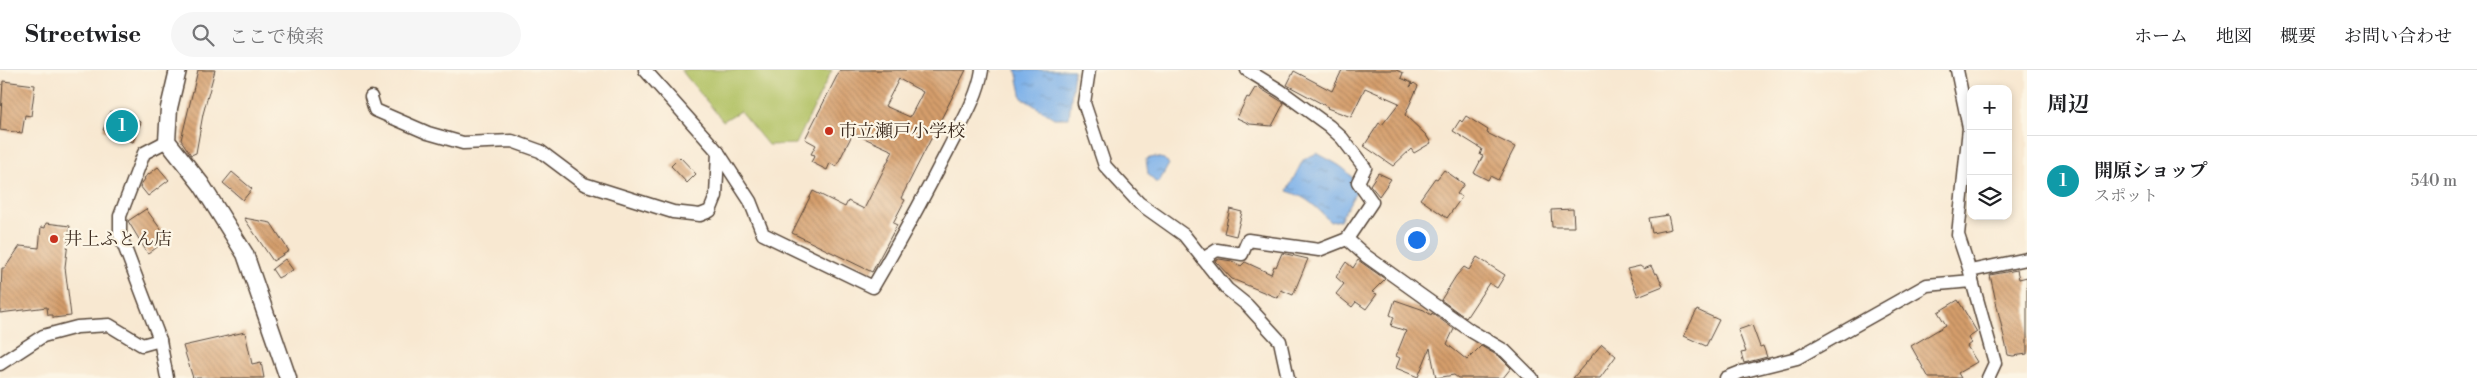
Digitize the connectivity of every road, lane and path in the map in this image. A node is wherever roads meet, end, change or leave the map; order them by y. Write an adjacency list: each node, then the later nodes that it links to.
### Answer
1 (178, 70): 8 (street)
2 (645, 70): 9 (street)
3 (982, 70): 9 (street)
4 (1089, 70): 11 (street)
5 (1247, 70): 10 (street)
6 (1957, 70): 13 (street)
7 (371, 97): 9 (street)
8 (167, 141): 14 (street); 17 (street)
9 (718, 152)
10 (1347, 239): 11 (street); 19 (street)
11 (1203, 258): 18 (street)
12 (2027, 259): 13 (street)
13 (1971, 276): 20 (street); 21 (street)
14 (160, 340): 15 (street); 16 (street)
15 (0, 364)
16 (168, 378)
17 (288, 378)
18 (1288, 378)
19 (1532, 378)
20 (1726, 378)
21 (1988, 378)

